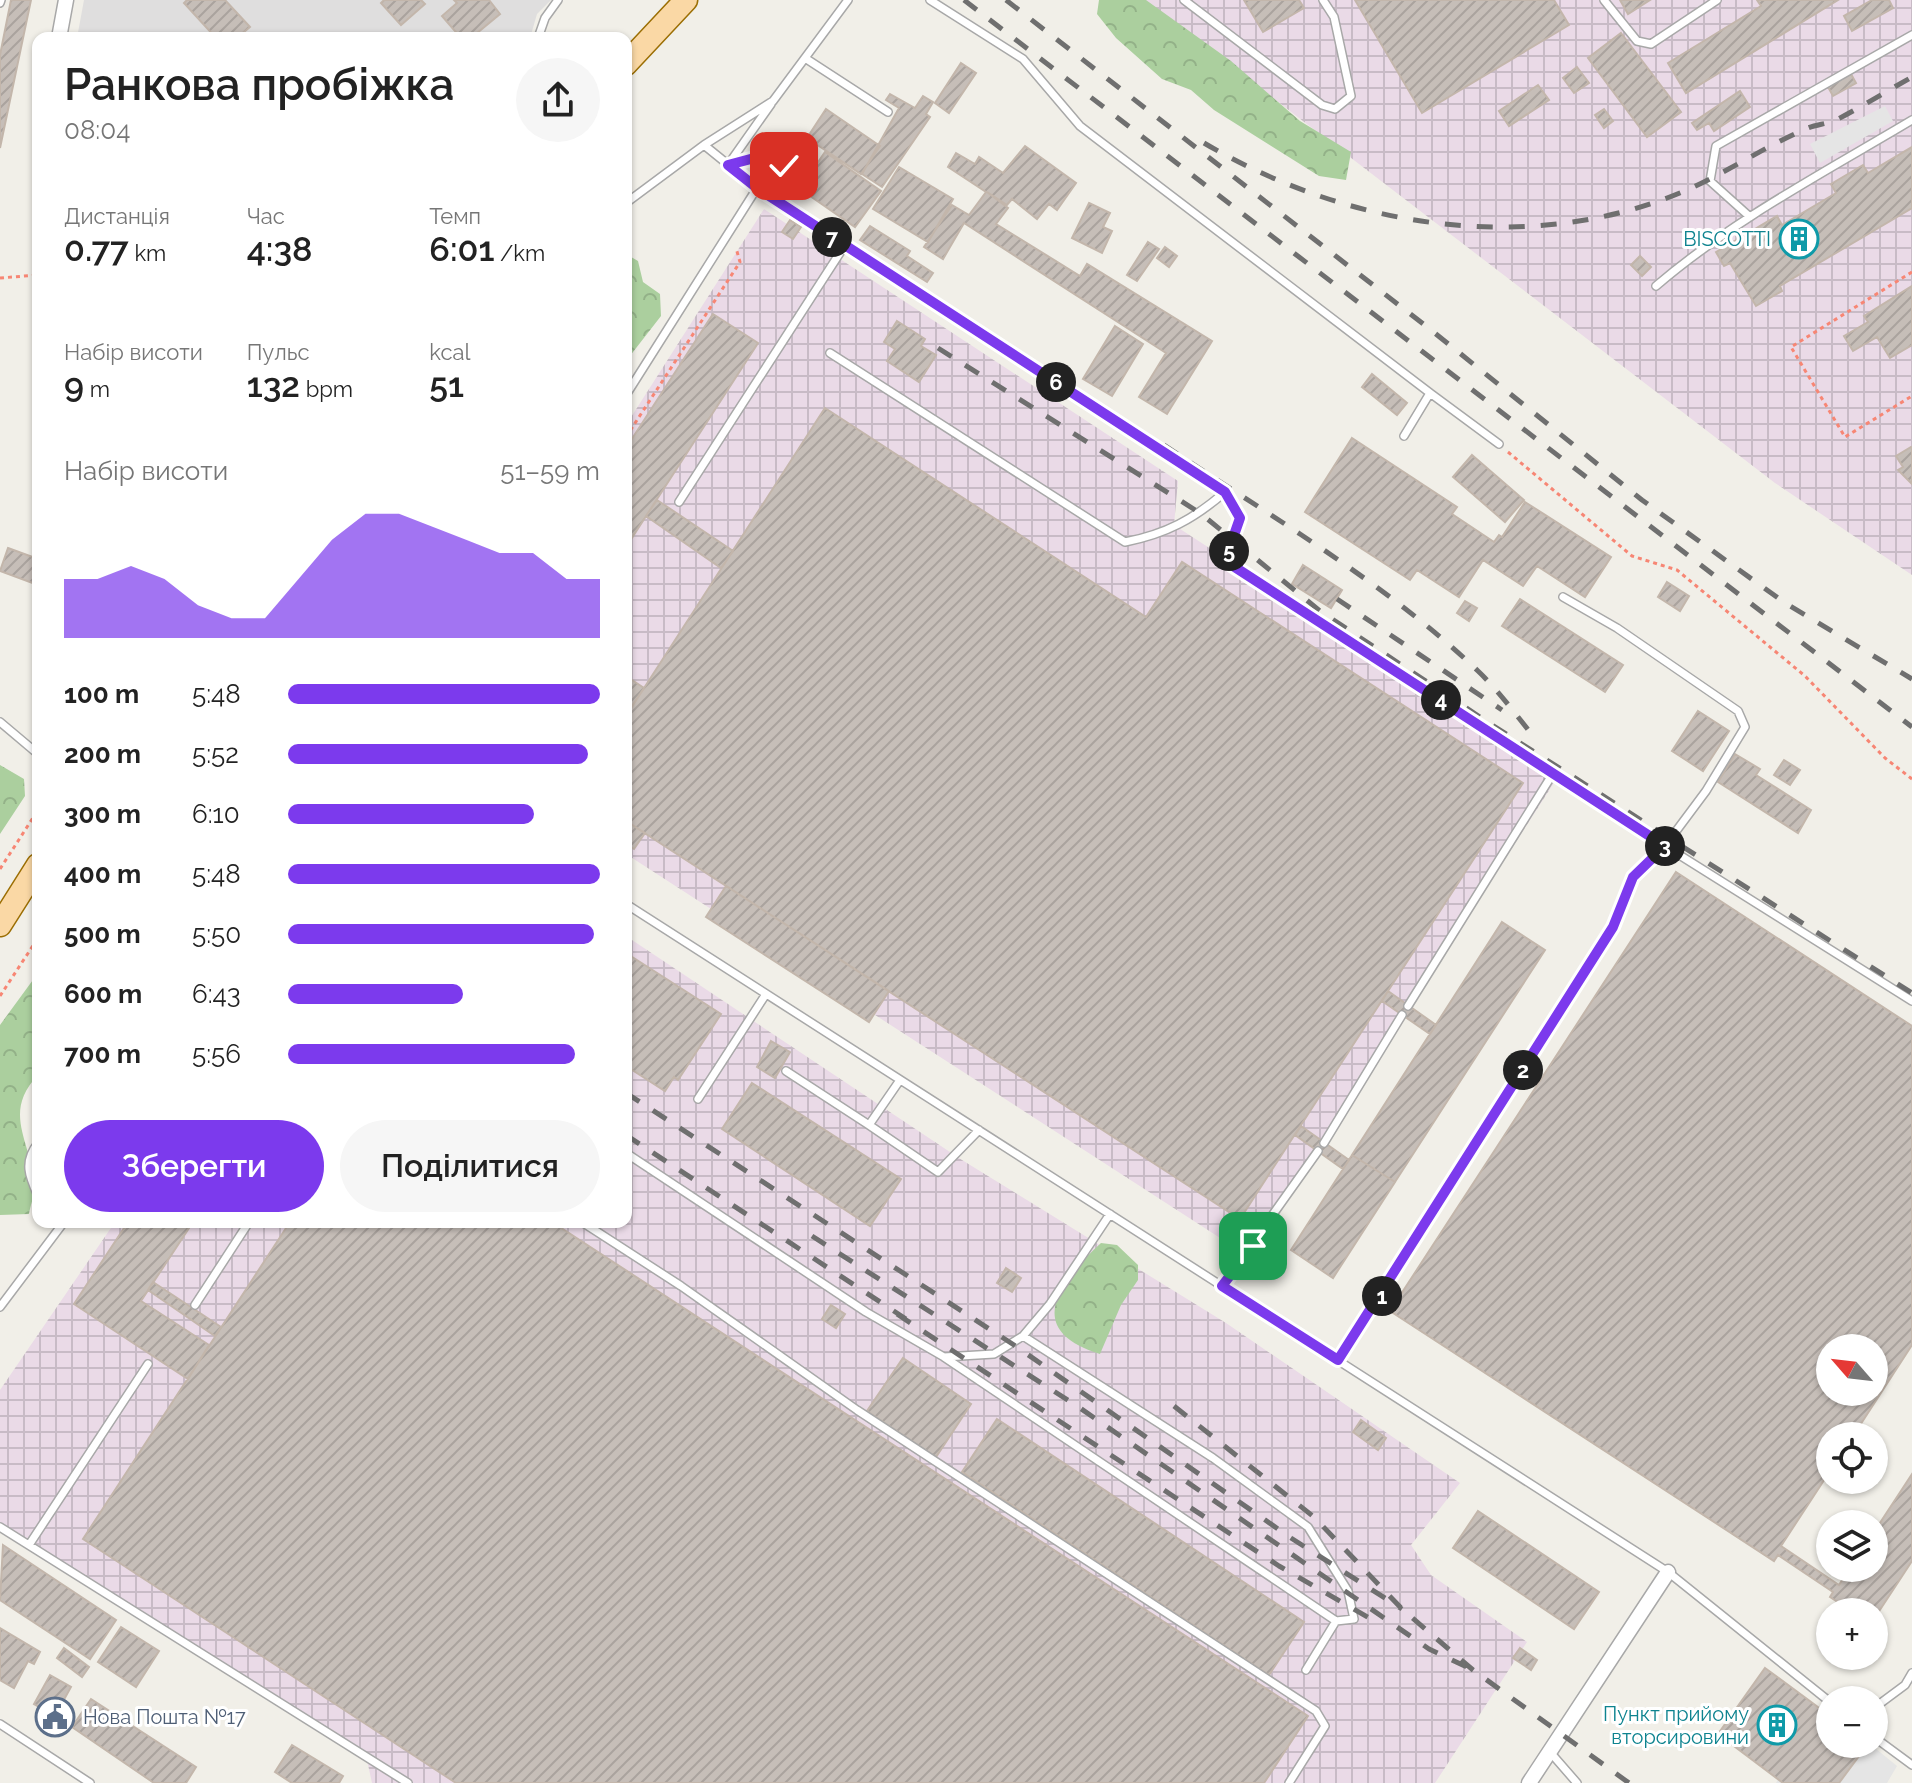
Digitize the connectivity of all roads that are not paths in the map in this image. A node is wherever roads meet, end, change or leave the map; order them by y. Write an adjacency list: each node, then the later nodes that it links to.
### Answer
1 (66, 0): 10 (street)
2 (558, 0): 11 (lane)
3 (686, 0): 13 (main road)
4 (848, 0): 14 (lane)
5 (930, 0): 28 (lane)
6 (1184, 0): 7 (lane)
7 (1323, 0)
8 (1604, 0): 9 (lane)
9 (1717, 0)
10 (60, 32)
11 (540, 32)
12 (1912, 35): 23 (lane)
13 (632, 58)
14 (805, 58): 15 (lane); 16 (lane)
15 (773, 101): 18 (lane); 19 (lane)
16 (888, 112)
17 (1912, 120): 23 (lane)
18 (704, 145): 19 (lane); 22 (lane)
19 (728, 165): 20 (lane); 21 (lane)
20 (784, 166)
21 (757, 188): 24 (lane); 27 (lane)
22 (632, 199)
23 (1750, 217): 25 (lane)
24 (845, 245): 31 (lane); 32 (lane)
25 (1656, 286)
26 (830, 353): 31 (lane)
27 (632, 386)
28 (1430, 393): 29 (lane); 30 (lane)
29 (1404, 436)
30 (1499, 444)
31 (1225, 492): 36 (lane)
32 (679, 502)
33 (1563, 597): 37 (lane)
34 (0, 722): 35 (lane)
35 (32, 749)
36 (1552, 775): 37 (lane); 43 (lane)
37 (1665, 846): 42 (lane); 66 (lane)
38 (32, 874): 40 (main road)
39 (632, 908): 41 (lane)
40 (0, 925)
41 (766, 994): 46 (lane); 47 (lane)
42 (1912, 1001)
43 (1408, 1006)
44 (1402, 1015): 50 (lane)
45 (786, 1071): 48 (lane)
46 (900, 1080): 48 (lane); 49 (lane)
47 (698, 1099)
48 (869, 1125): 49 (lane)
49 (979, 1130): 55 (lane)
50 (1324, 1143)
51 (32, 1150): 54 (lane)
52 (1318, 1151): 61 (lane)
53 (632, 1157): 65 (lane)
54 (32, 1183)
55 (1110, 1214): 61 (lane); 64 (lane)
56 (53, 1228): 60 (lane)
57 (59, 1228): 60 (lane)
58 (245, 1228): 62 (lane)
59 (591, 1228): 82 (lane)
60 (55, 1233): 63 (lane)
61 (1222, 1286): 66 (lane)
62 (195, 1305)
63 (0, 1307)
64 (1023, 1336): 65 (lane); 71 (lane)
65 (944, 1357): 71 (lane)
66 (1338, 1360): 70 (lane)
67 (148, 1364): 69 (lane)
68 (0, 1527): 69 (lane)
69 (29, 1545): 81 (lane)
70 (1668, 1572): 74 (lane); 78 (street)
71 (1336, 1621): 72 (lane)
72 (1306, 1670)
73 (1912, 1673): 75 (lane)
74 (1816, 1691)
75 (1888, 1698)
76 (0, 1724): 80 (lane)
77 (1888, 1747): 79 (lane)
78 (1550, 1752): 83 (street); 84 (lane)
79 (1912, 1765)
80 (90, 1783)
81 (408, 1783)
82 (1289, 1783)
83 (1529, 1783)
84 (1577, 1783)

